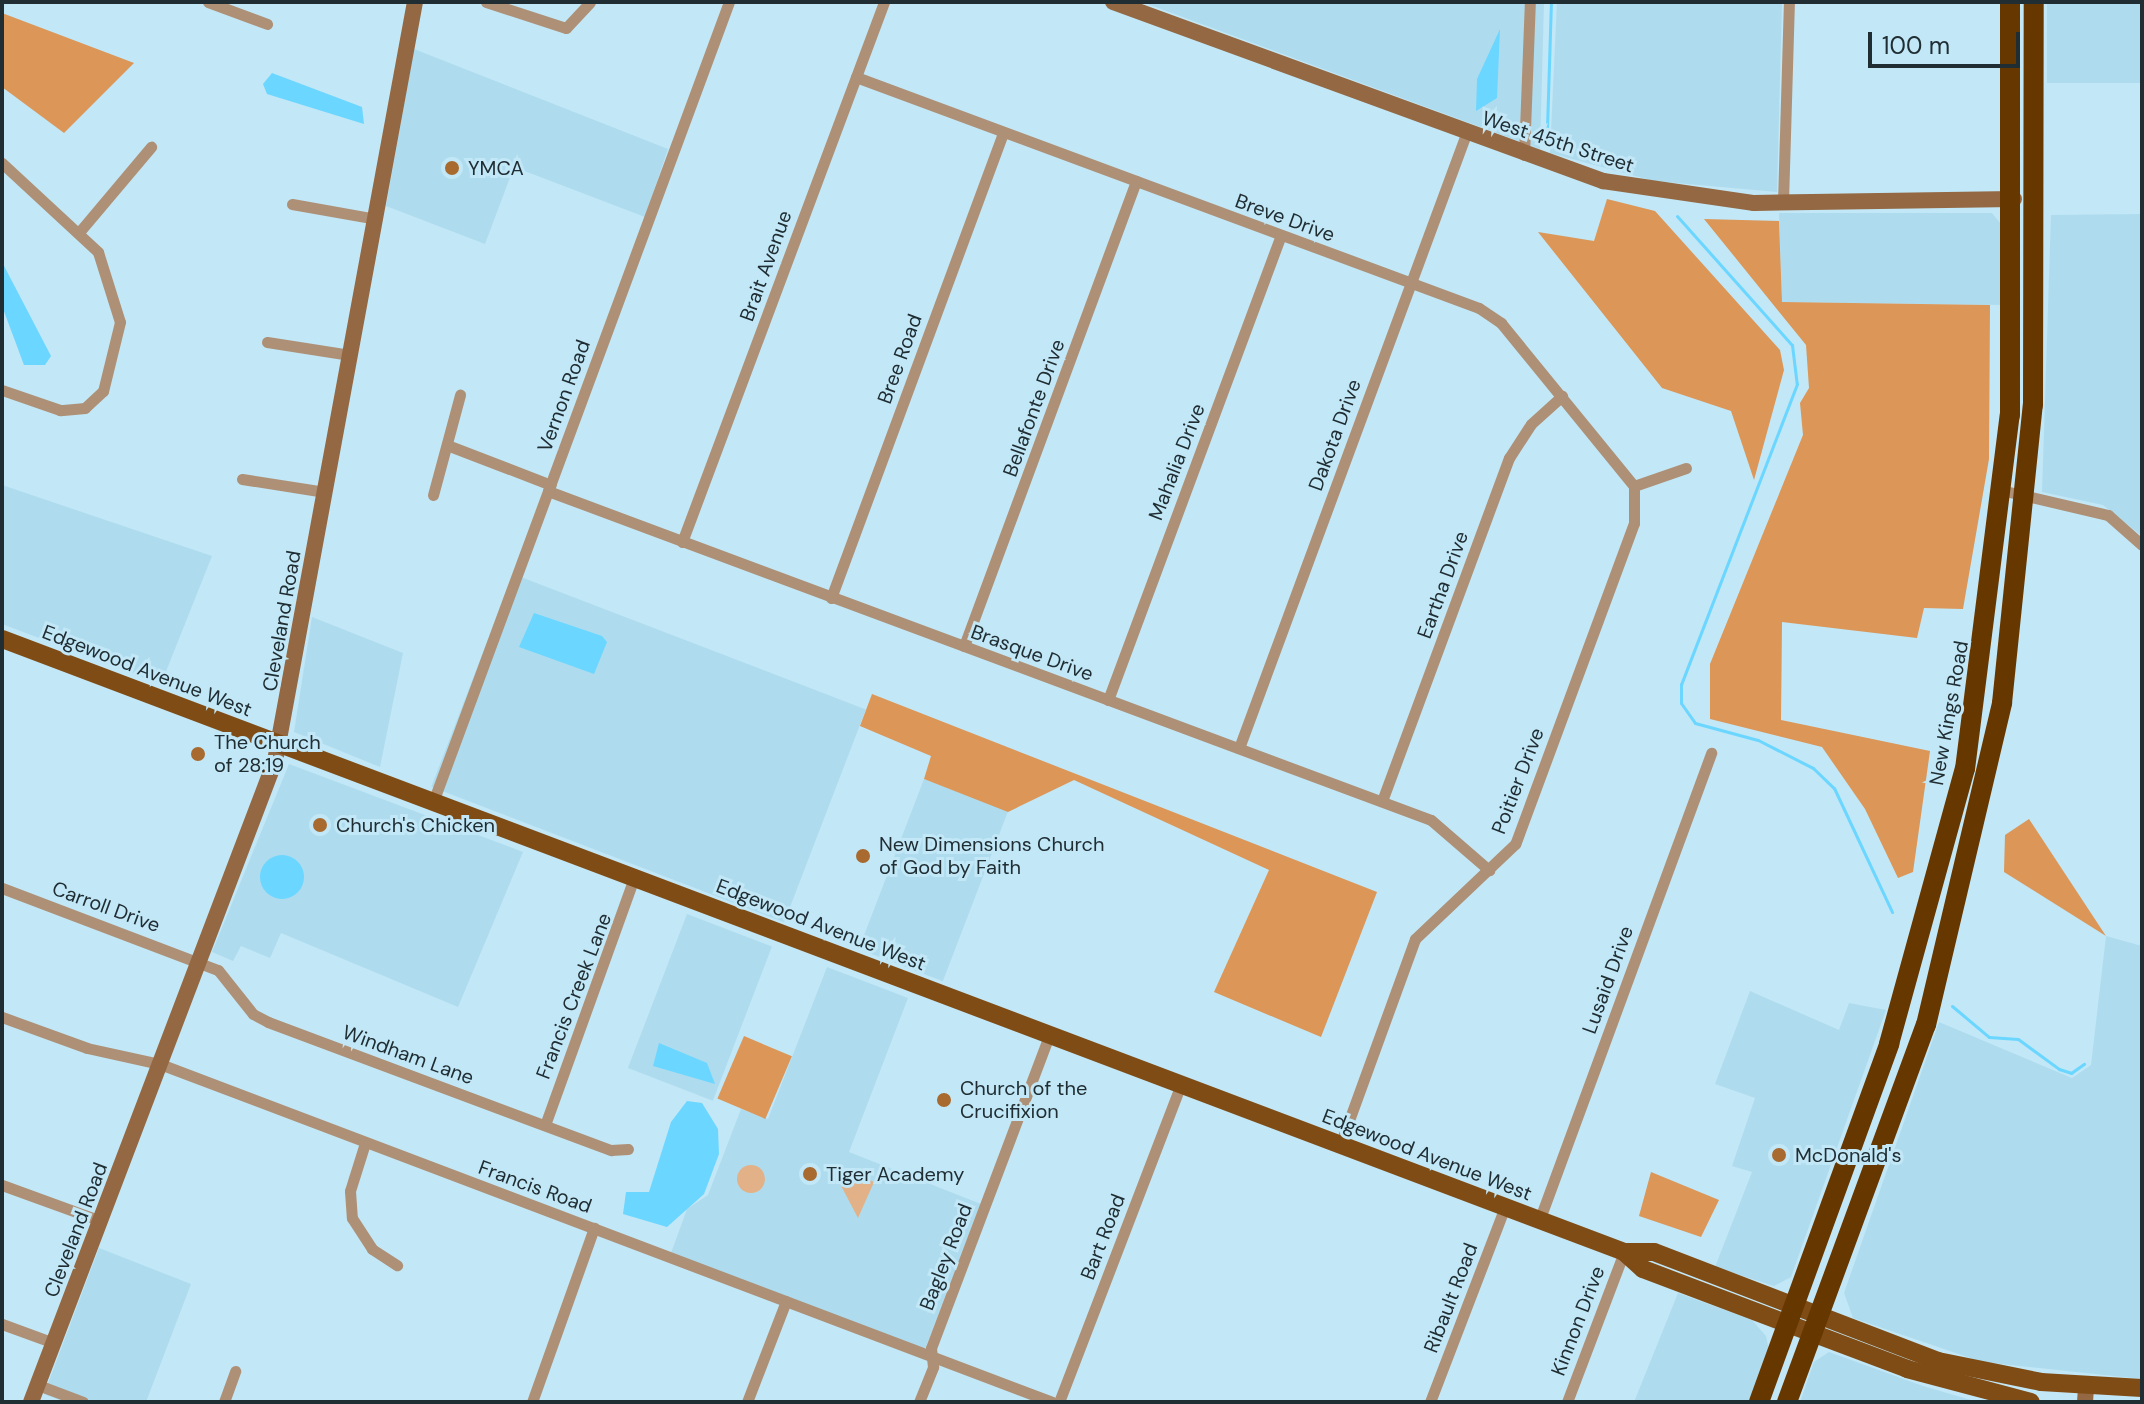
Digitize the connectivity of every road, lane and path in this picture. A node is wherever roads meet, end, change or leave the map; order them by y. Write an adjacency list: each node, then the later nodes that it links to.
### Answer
1 (415, 2): 24 (street, Cleveland Road)
2 (486, 2): 3 (street)
3 (590, 2)
4 (729, 2): 38 (street, Vernon Road)
5 (884, 2): 13 (street, Brait Avenue)
6 (1113, 2): 15 (street, West 45th Street)
7 (1530, 2): 17 (street)
8 (1789, 2): 22 (street)
9 (2010, 2): 21 (highway, New Kings Road)
10 (2034, 2): 18 (highway)
11 (213, 3): 12 (street)
12 (267, 24)
13 (856, 77): 14 (street, Breve Drive); 43 (street, Brait Avenue)
14 (1003, 133): 20 (street, Breve Drive); 45 (street, Bree Road)
15 (1466, 134): 17 (street, West 45th Street); 28 (street, Dakota Drive)
16 (151, 147): 25 (street)
17 (1524, 155): 22 (street, West 45th Street)
18 (2038, 159): 21 (highway); 27 (highway)
19 (2, 163): 25 (street)
20 (1136, 181): 26 (street, Breve Drive); 47 (street, Bellafonte Drive)
21 (2014, 199): 22 (street, West 45th Street); 27 (highway); 39 (highway, New Kings Road)
22 (1783, 202)
23 (292, 204): 24 (street)
24 (376, 219): 30 (street, Cleveland Road)
25 (81, 230): 31 (street)
26 (1281, 236): 28 (street, Breve Drive); 48 (street, Mahalia Drive)
27 (2037, 240): 42 (highway)
28 (1411, 283): 33 (street, Breve Drive); 50 (street, Dakota Drive)
29 (267, 342): 30 (street)
30 (350, 355): 40 (street, Cleveland Road)
31 (3, 394)
32 (460, 395): 34 (street)
33 (1562, 396): 37 (street, Breve Drive); 54 (street, Eartha Drive)
34 (447, 445): 38 (street, Brasque Drive); 41 (street)
35 (1686, 468): 37 (street)
36 (242, 479): 40 (street)
37 (1634, 486): 56 (street, Poitier Drive)
38 (549, 488): 43 (street, Brasque Drive); 55 (street, Vernon Road)
39 (2005, 491): 42 (street); 52 (highway, New Kings Road)
40 (325, 492): 49 (street, Cleveland Road)
41 (433, 495)
42 (2028, 496): 44 (street); 53 (highway)
43 (682, 542): 45 (street, Brasque Drive)
44 (2142, 545)
45 (831, 598): 47 (street, Brasque Drive)
46 (2, 639): 49 (main road, Edgewood Avenue West)
47 (964, 646): 48 (street, Brasque Drive)
48 (1108, 700): 50 (street, Brasque Drive)
49 (279, 745): 55 (main road, Edgewood Avenue West); 59 (street, Cleveland Road)
50 (1239, 748): 54 (street, Brasque Drive)
51 (1711, 753): 71 (street, Lusaid Drive)
52 (1965, 769): 53 (street); 76 (highway, New Kings Road)
53 (1988, 776): 78 (highway)
54 (1382, 801): 56 (street, Brasque Drive)
55 (433, 802): 57 (main road, Edgewood Avenue West)
56 (1489, 870): 66 (street, Poitier Drive)
57 (634, 878): 61 (main road, Edgewood Avenue West); 64 (street, Francis Creek Lane)
58 (2, 888): 59 (street, Carroll Drive)
59 (198, 961): 62 (street, Cleveland Road); 64 (street, Windham Lane)
60 (2, 1017): 62 (street, Francis Road)
61 (1049, 1035): 63 (main road, Edgewood Avenue West); 80 (street, Bagley Road)
62 (160, 1064): 65 (street, Francis Road); 70 (street, Cleveland Road)
63 (1181, 1085): 66 (main road, Edgewood Avenue West); 92 (street, Bart Road)
64 (545, 1125): 67 (street, Windham Lane)
65 (365, 1143): 72 (street, Francis Road); 74 (street)
66 (1340, 1145): 69 (main road, Edgewood Avenue West)
67 (628, 1149)
68 (2, 1185): 70 (street)
69 (1505, 1207): 71 (main road, Edgewood Avenue West); 93 (street, Ribault Road)
70 (101, 1221): 79 (street, Cleveland Road)
71 (1539, 1221): 73 (main road, Edgewood Avenue West)
72 (594, 1228): 75 (street, Francis Road); 88 (street)
73 (1624, 1252): 76 (main road, Edgewood Avenue West); 94 (street, Kinnon Drive)
74 (397, 1265)
75 (786, 1301): 80 (street, Francis Road); 89 (street)
76 (1790, 1314): 78 (main road, Edgewood Avenue West); 95 (highway, New Kings Road)
77 (2, 1324): 79 (street)
78 (1817, 1325): 84 (main road); 96 (highway); 97 (main road)
79 (54, 1343): 82 (street, Cleveland Road)
80 (932, 1357): 90 (street, Bagley Road); 91 (street, Francis Road)
81 (235, 1371): 87 (street)
82 (38, 1385): 85 (street, Cleveland Road); 86 (street)
83 (2142, 1388): 84 (main road)
84 (2085, 1395)
85 (31, 1402)
86 (83, 1402)
87 (224, 1402)
88 (532, 1402)
89 (747, 1402)
90 (919, 1402)
91 (1052, 1402)
92 (1059, 1402)
93 (1430, 1402)
94 (1567, 1402)
95 (1759, 1402)
96 (1787, 1402)
97 (2031, 1402)

